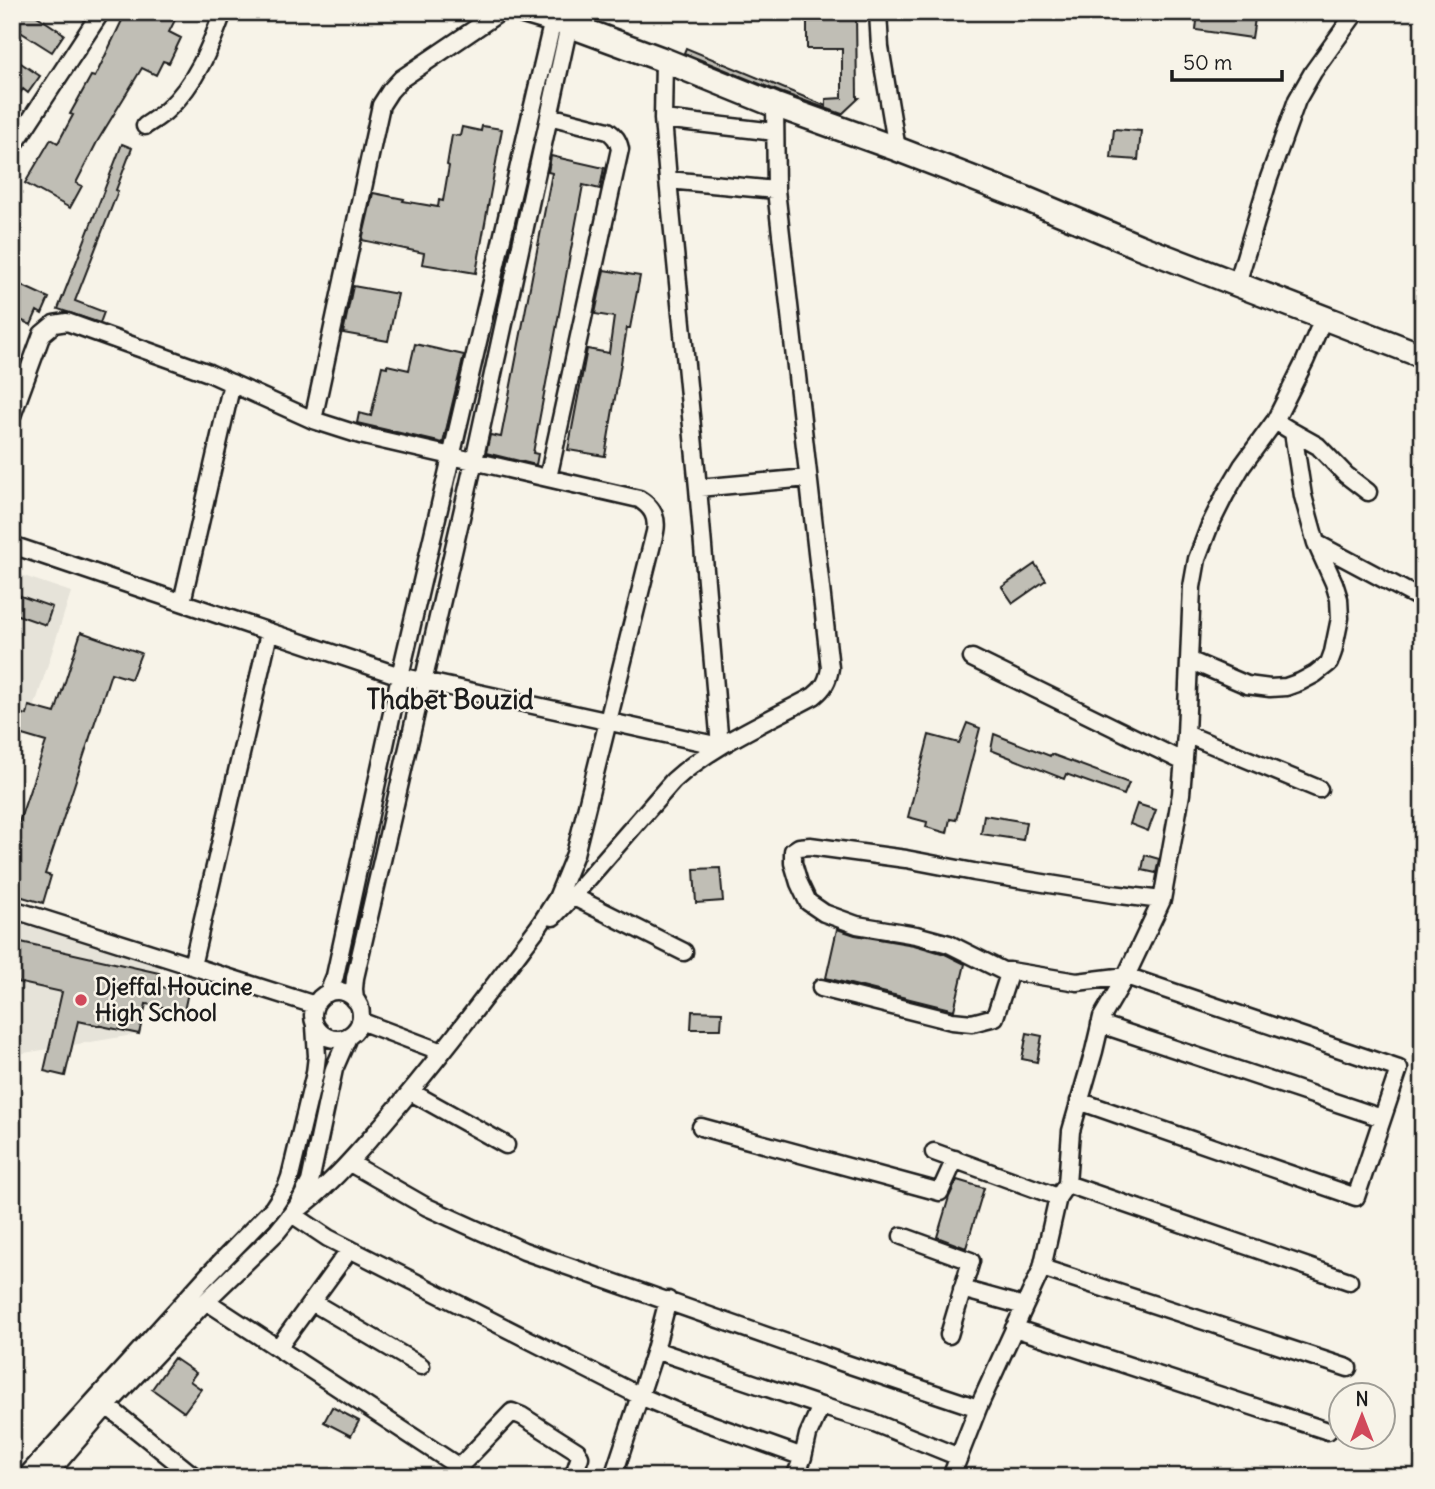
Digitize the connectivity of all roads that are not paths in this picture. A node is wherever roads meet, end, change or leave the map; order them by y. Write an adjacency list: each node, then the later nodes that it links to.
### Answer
1 (101, 12): 14 (street)
2 (223, 12): 12 (street)
3 (500, 12): 23 (street)
4 (525, 12): 7 (street)
5 (878, 12): 15 (street)
6 (1356, 12): 18 (street)
7 (573, 22): 8 (street); 10 (street); 26 (street)
8 (664, 60): 9 (street); 11 (street)
9 (775, 105): 13 (street); 15 (street)
10 (549, 116): 27 (street); 28 (street)
11 (663, 119): 13 (street); 16 (street)
12 (145, 126)
13 (775, 132): 17 (street)
14 (12, 148)
15 (897, 149): 18 (street)
16 (668, 180): 17 (street); 30 (street)
17 (776, 190): 29 (street)
18 (1237, 284): 19 (street)
19 (1324, 317): 20 (street); 24 (street)
20 (1423, 356)
21 (232, 383): 22 (street); 23 (street); 35 (street)
22 (12, 416)
23 (313, 421): 26 (street)
24 (1275, 421): 25 (street); 38 (street)
25 (1293, 432): 31 (street); 32 (street)
26 (451, 456): 27 (street); 39 (street)
27 (474, 461): 28 (street); 40 (street)
28 (548, 478): 41 (street)
29 (808, 478): 30 (street); 43 (street)
30 (698, 488): 43 (street)
31 (1368, 492)
32 (1316, 543): 34 (street); 38 (street)
33 (12, 545): 35 (street)
34 (1423, 600)
35 (182, 603): 36 (street)
36 (269, 633): 39 (street); 50 (street)
37 (972, 658): 44 (street)
38 (1189, 660): 42 (street)
39 (400, 676): 40 (street); 54 (street)
40 (424, 682): 41 (street); 55 (street)
41 (608, 720): 43 (street); 46 (street)
42 (1186, 734): 44 (street); 45 (street)
43 (720, 746): 46 (street)
44 (1184, 762): 47 (street)
45 (1319, 789)
46 (567, 894): 49 (street); 61 (street)
47 (1162, 900): 51 (street); 52 (street)
48 (12, 909): 50 (street)
49 (684, 952)
50 (192, 966): 56 (street)
51 (1010, 971): 52 (street); 53 (street)
52 (1126, 976): 58 (street); 64 (street)
53 (821, 988)
54 (328, 993): 55 (street); 56 (street)
55 (355, 1000): 57 (street)
56 (315, 1006): 59 (street)
57 (360, 1021): 60 (street); 61 (street)
58 (1100, 1024): 63 (street); 64 (street)
59 (315, 1026): 60 (street); 95 (street)
60 (348, 1037): 71 (street)
61 (442, 1052): 62 (street)
62 (411, 1092): 66 (street); 69 (street)
63 (1079, 1101): 64 (street); 70 (street)
64 (1382, 1118)
65 (701, 1127): 68 (street)
66 (506, 1145)
67 (934, 1152): 68 (street)
68 (955, 1159): 70 (street)
69 (349, 1163): 71 (street); 77 (street)
70 (1063, 1190): 74 (street); 75 (street)
71 (292, 1214): 73 (street); 78 (street)
72 (902, 1236): 76 (street)
73 (350, 1249): 79 (street); 87 (street)
74 (1042, 1268): 80 (street); 86 (street)
75 (1349, 1281)
76 (962, 1289): 80 (street); 82 (street)
77 (668, 1300): 84 (street); 90 (street)
78 (206, 1301): 83 (street); 88 (street)
79 (312, 1302): 83 (street); 85 (street)
80 (1024, 1306): 81 (street)
81 (1014, 1328): 90 (street); 91 (street)
82 (949, 1335)
83 (278, 1349): 94 (street)
84 (655, 1350): 87 (street); 89 (street)
85 (421, 1366)
86 (1348, 1368)
87 (639, 1396): 92 (street); 99 (street)
88 (107, 1406): 96 (street); 97 (street)
89 (821, 1406): 92 (street); 93 (street)
90 (978, 1408): 93 (street)
91 (1326, 1430)
92 (803, 1457): 100 (street)
93 (959, 1457): 101 (street)
94 (461, 1472): 98 (street)
95 (25, 1477)
96 (46, 1477)
97 (195, 1477)
98 (573, 1477)
99 (613, 1477)
100 (795, 1477)
101 (951, 1477)

